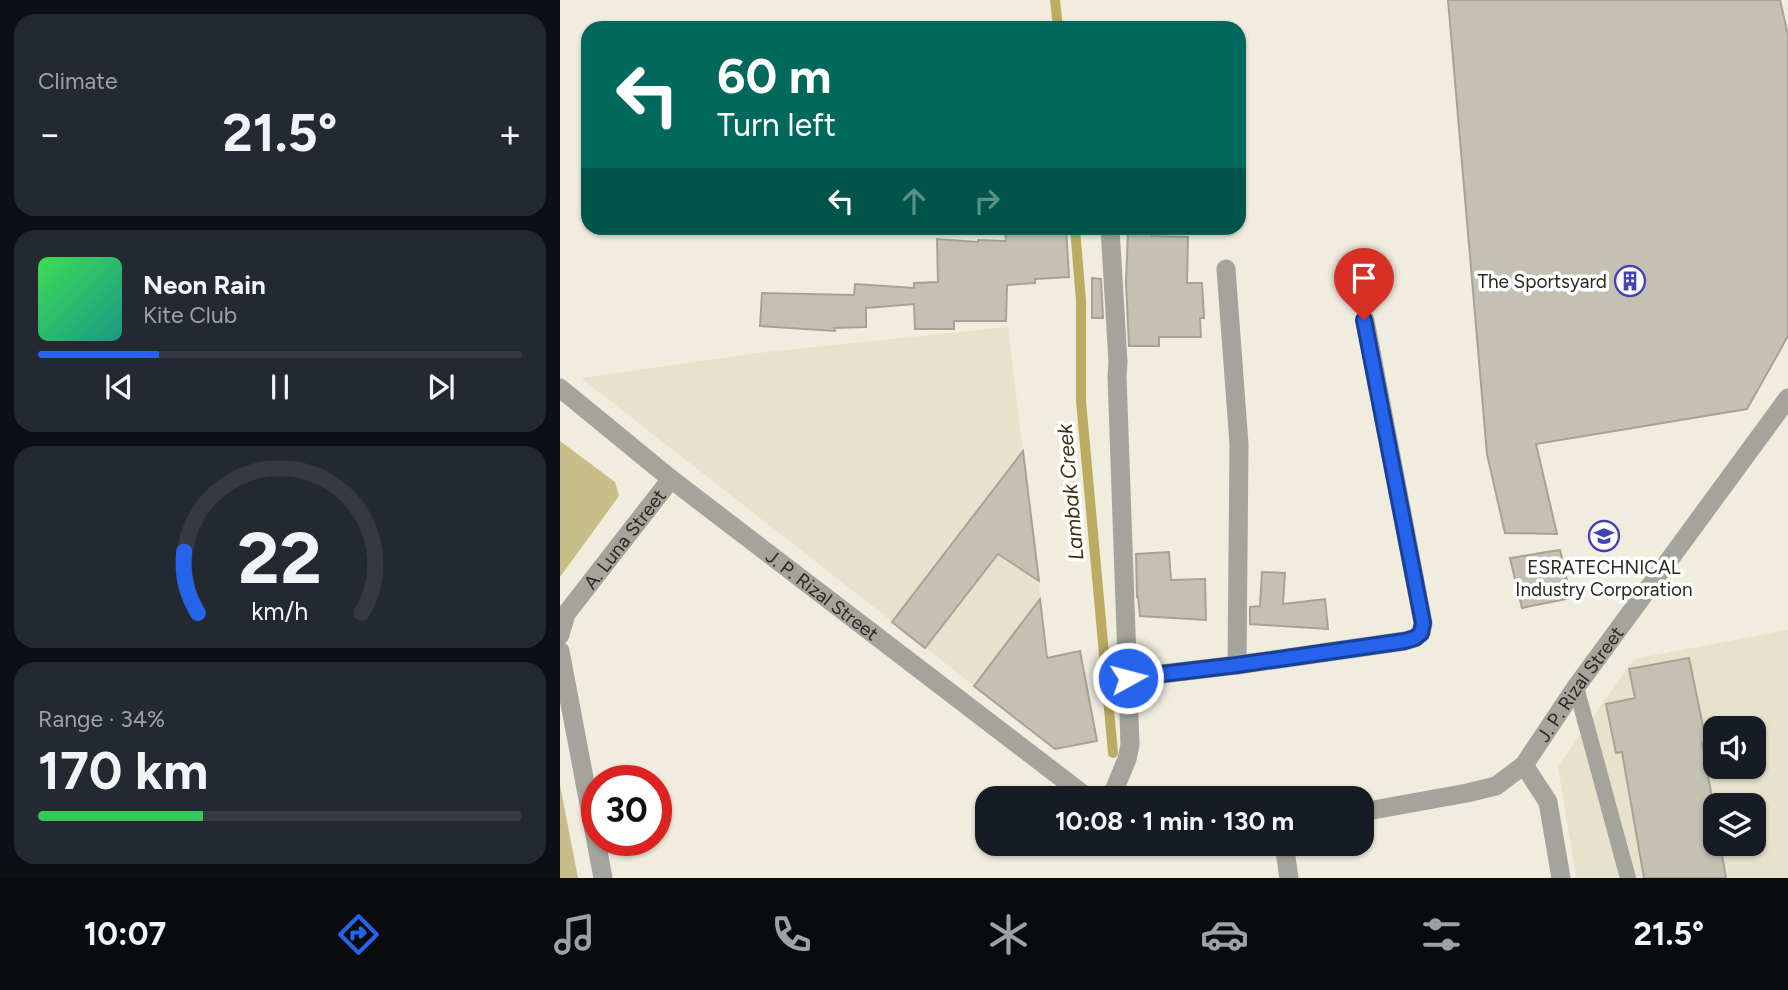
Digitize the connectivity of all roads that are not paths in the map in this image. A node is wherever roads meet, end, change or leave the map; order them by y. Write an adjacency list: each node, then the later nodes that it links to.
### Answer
1 (1110, 235): 10 (street)
2 (1226, 270): 9 (street)
3 (1364, 320): 9 (street)
4 (560, 388): 6 (street, J. P. Rizal Street)
5 (1788, 398): 11 (street, J. P. Rizal Street)
6 (671, 479): 7 (street, A. Luna Street); 13 (street, J. P. Rizal Street)
7 (560, 635)
8 (560, 650): 17 (street)
9 (1237, 665): 10 (street)
10 (1128, 678): 14 (street)
11 (1576, 687): 12 (street, J. P. Rizal Street); 20 (lane)
12 (1524, 765): 15 (street, J. P. Rizal Street); 19 (street)
13 (1072, 786)
14 (1116, 786)
15 (1374, 809)
16 (1286, 856): 18 (street)
17 (603, 878)
18 (1289, 878)
19 (1561, 878)
20 (1628, 878)

